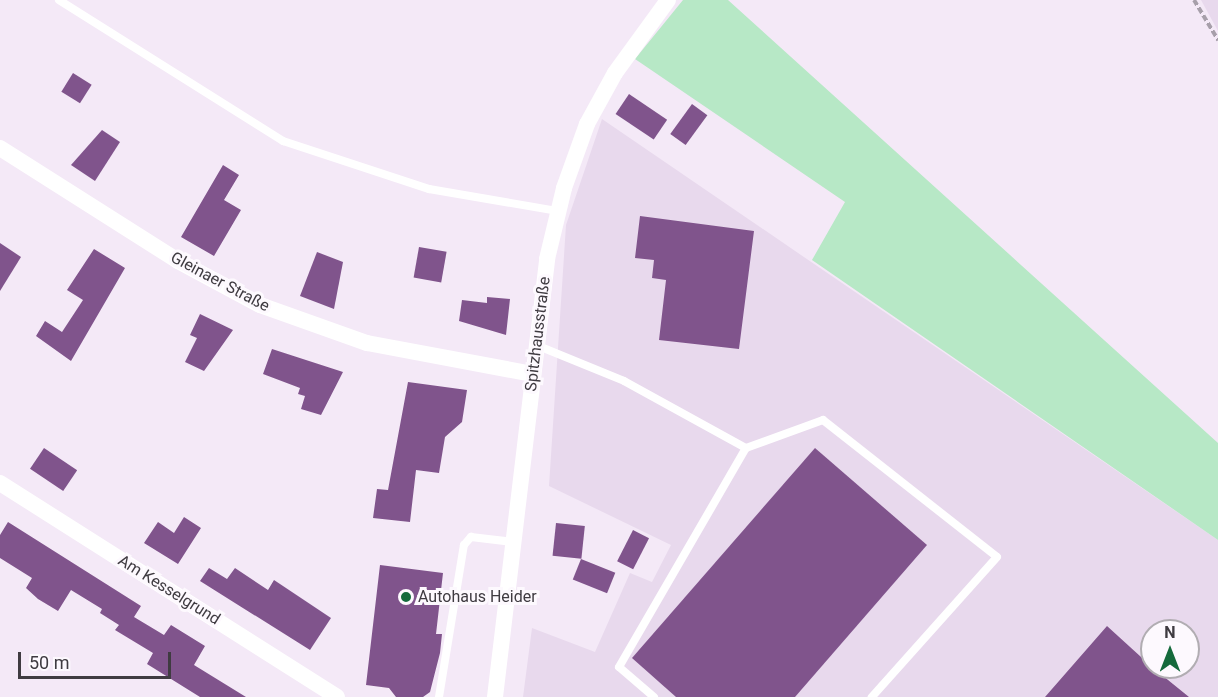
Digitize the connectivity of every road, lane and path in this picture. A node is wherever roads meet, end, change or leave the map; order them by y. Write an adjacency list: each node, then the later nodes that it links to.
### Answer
1 (59, 0): 6 (lane)
2 (668, 0): 6 (street, Spitzhausstraße)
3 (1194, 0): 4 (path)
4 (1218, 40)
5 (0, 148): 8 (street, Gleinaer Straße)
6 (558, 211): 7 (street, Spitzhausstraße)
7 (536, 345): 8 (street, Spitzhausstraße); 9 (lane)
8 (533, 374): 11 (street, Spitzhausstraße)
9 (746, 448): 15 (lane); 16 (lane)
10 (0, 483): 12 (street, Am Kesselgrund)
11 (513, 542): 13 (lane); 14 (street, Spitzhausstraße)
12 (337, 697)
13 (439, 697)
14 (496, 697)
15 (654, 697)
16 (872, 697)

